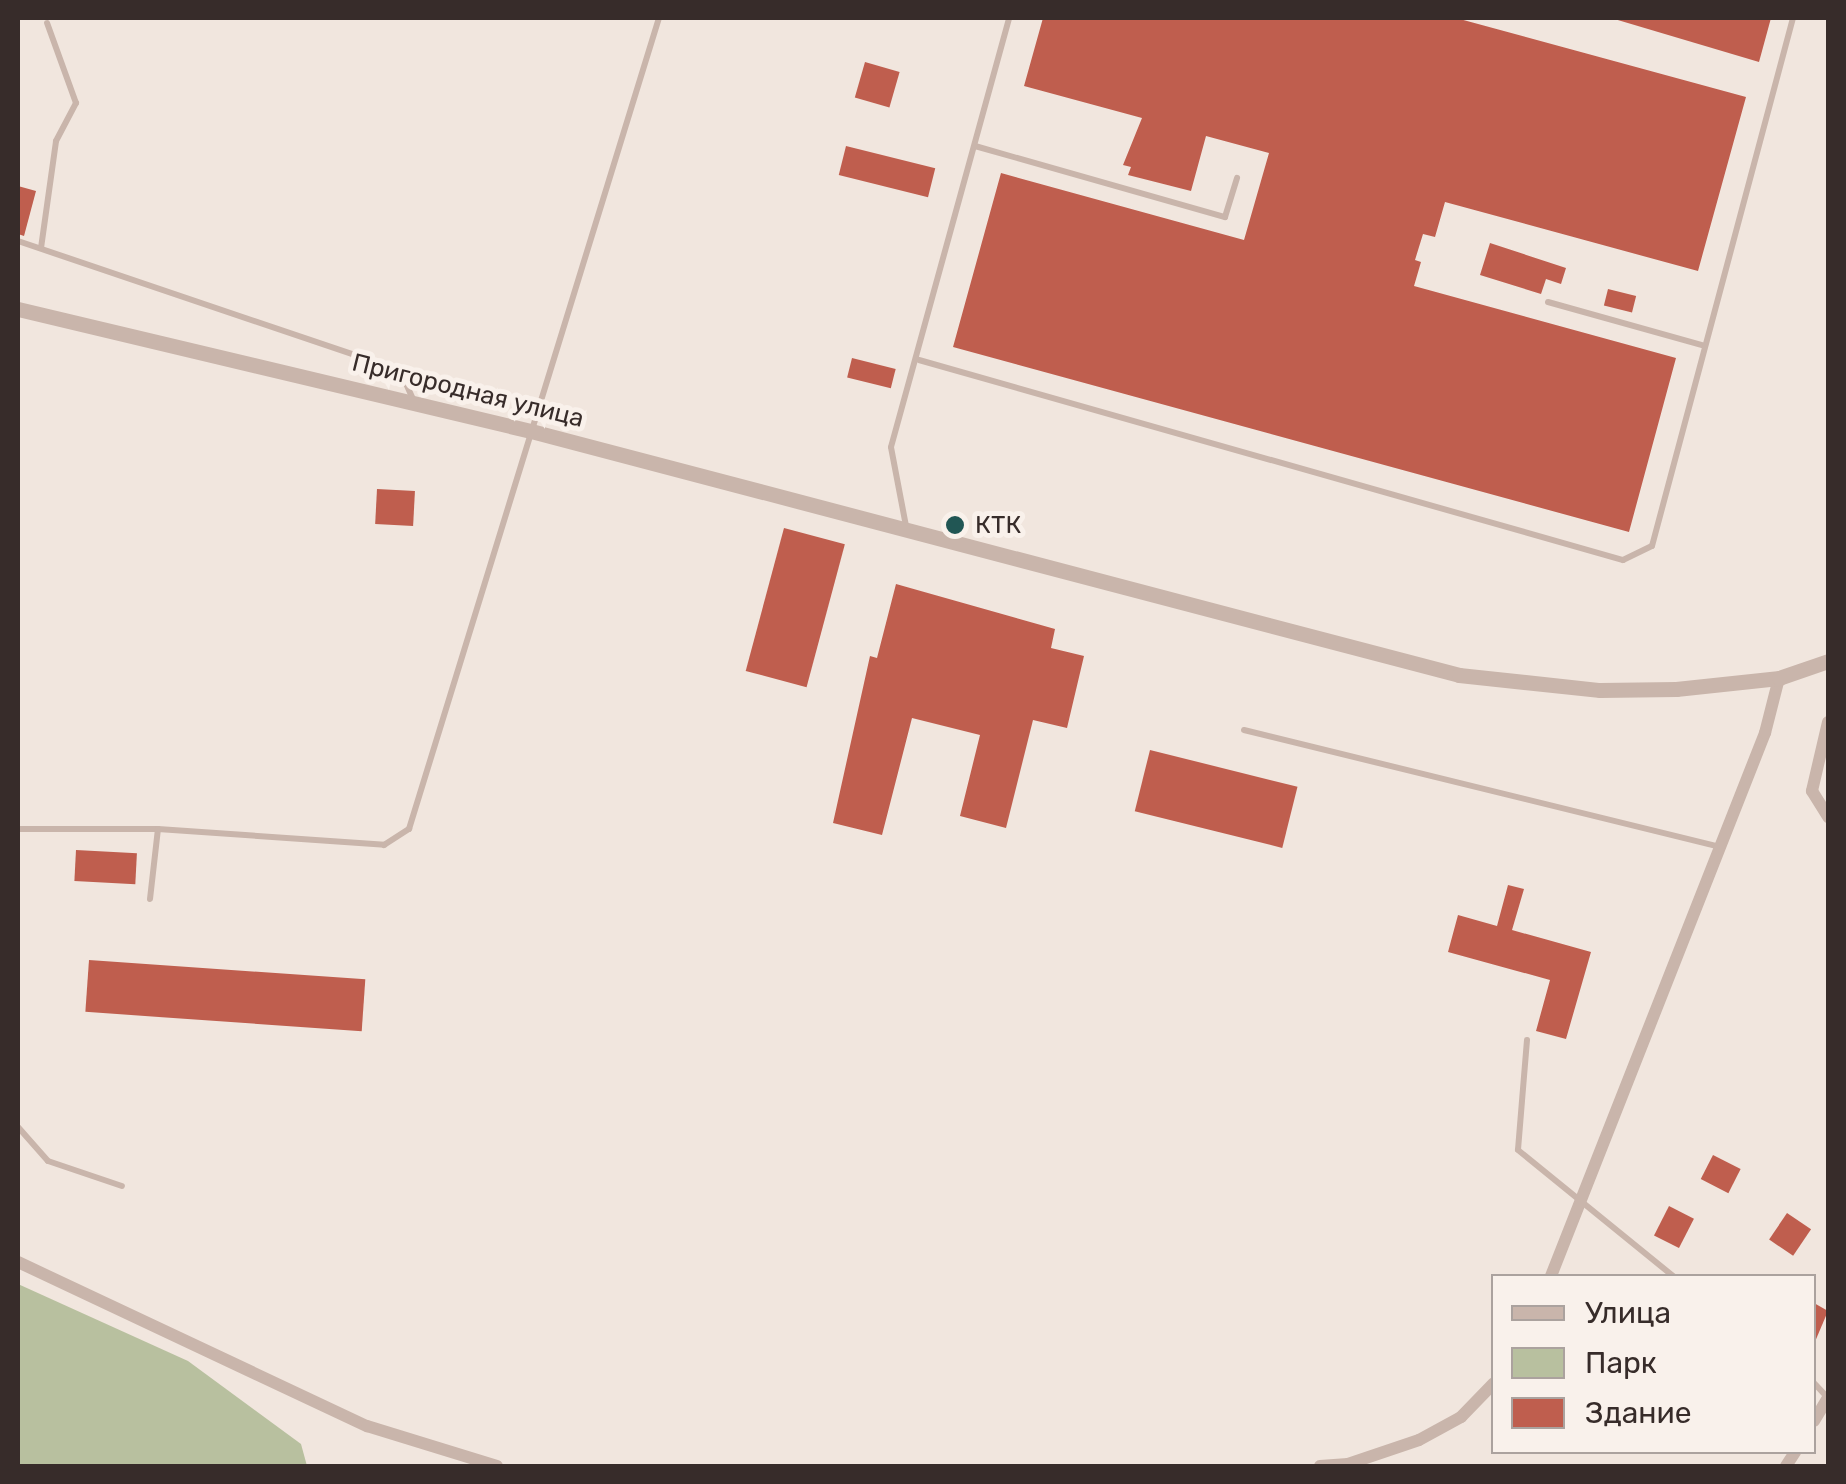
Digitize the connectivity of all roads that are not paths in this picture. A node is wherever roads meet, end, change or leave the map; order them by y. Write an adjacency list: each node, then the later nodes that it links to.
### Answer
1 (659, 18): 14 (lane)
2 (1009, 18): 5 (lane)
3 (1793, 18): 11 (lane)
4 (47, 23): 8 (lane)
5 (975, 146): 6 (lane); 12 (lane)
6 (1237, 178)
7 (18, 241): 8 (lane)
8 (41, 248): 13 (lane)
9 (1548, 302): 11 (lane)
10 (18, 309): 13 (street, Пригородная улица)
11 (1702, 345): 12 (lane)
12 (919, 360): 15 (lane)
13 (414, 403): 14 (street, Пригородная улица)
14 (531, 431): 15 (street, Пригородная улица); 23 (lane)
15 (906, 527): 18 (street, Пригородная улица)
16 (1828, 661): 17 (street); 18 (street, Пригородная улица)
17 (1828, 672)
18 (1779, 678): 24 (street)
19 (1828, 722): 21 (street)
20 (1244, 730): 24 (lane)
21 (1828, 816)
22 (18, 829): 23 (lane)
23 (158, 830): 25 (lane)
24 (1720, 848): 29 (street)
25 (150, 899)
26 (1527, 1040): 29 (lane)
27 (18, 1127): 28 (lane)
28 (122, 1186)
29 (1582, 1202): 31 (street); 32 (lane)
30 (18, 1262): 35 (street)
31 (1552, 1274)
32 (1671, 1274)
33 (1491, 1386): 34 (street)
34 (1348, 1465): 36 (street)
35 (497, 1466)
36 (1320, 1466)

